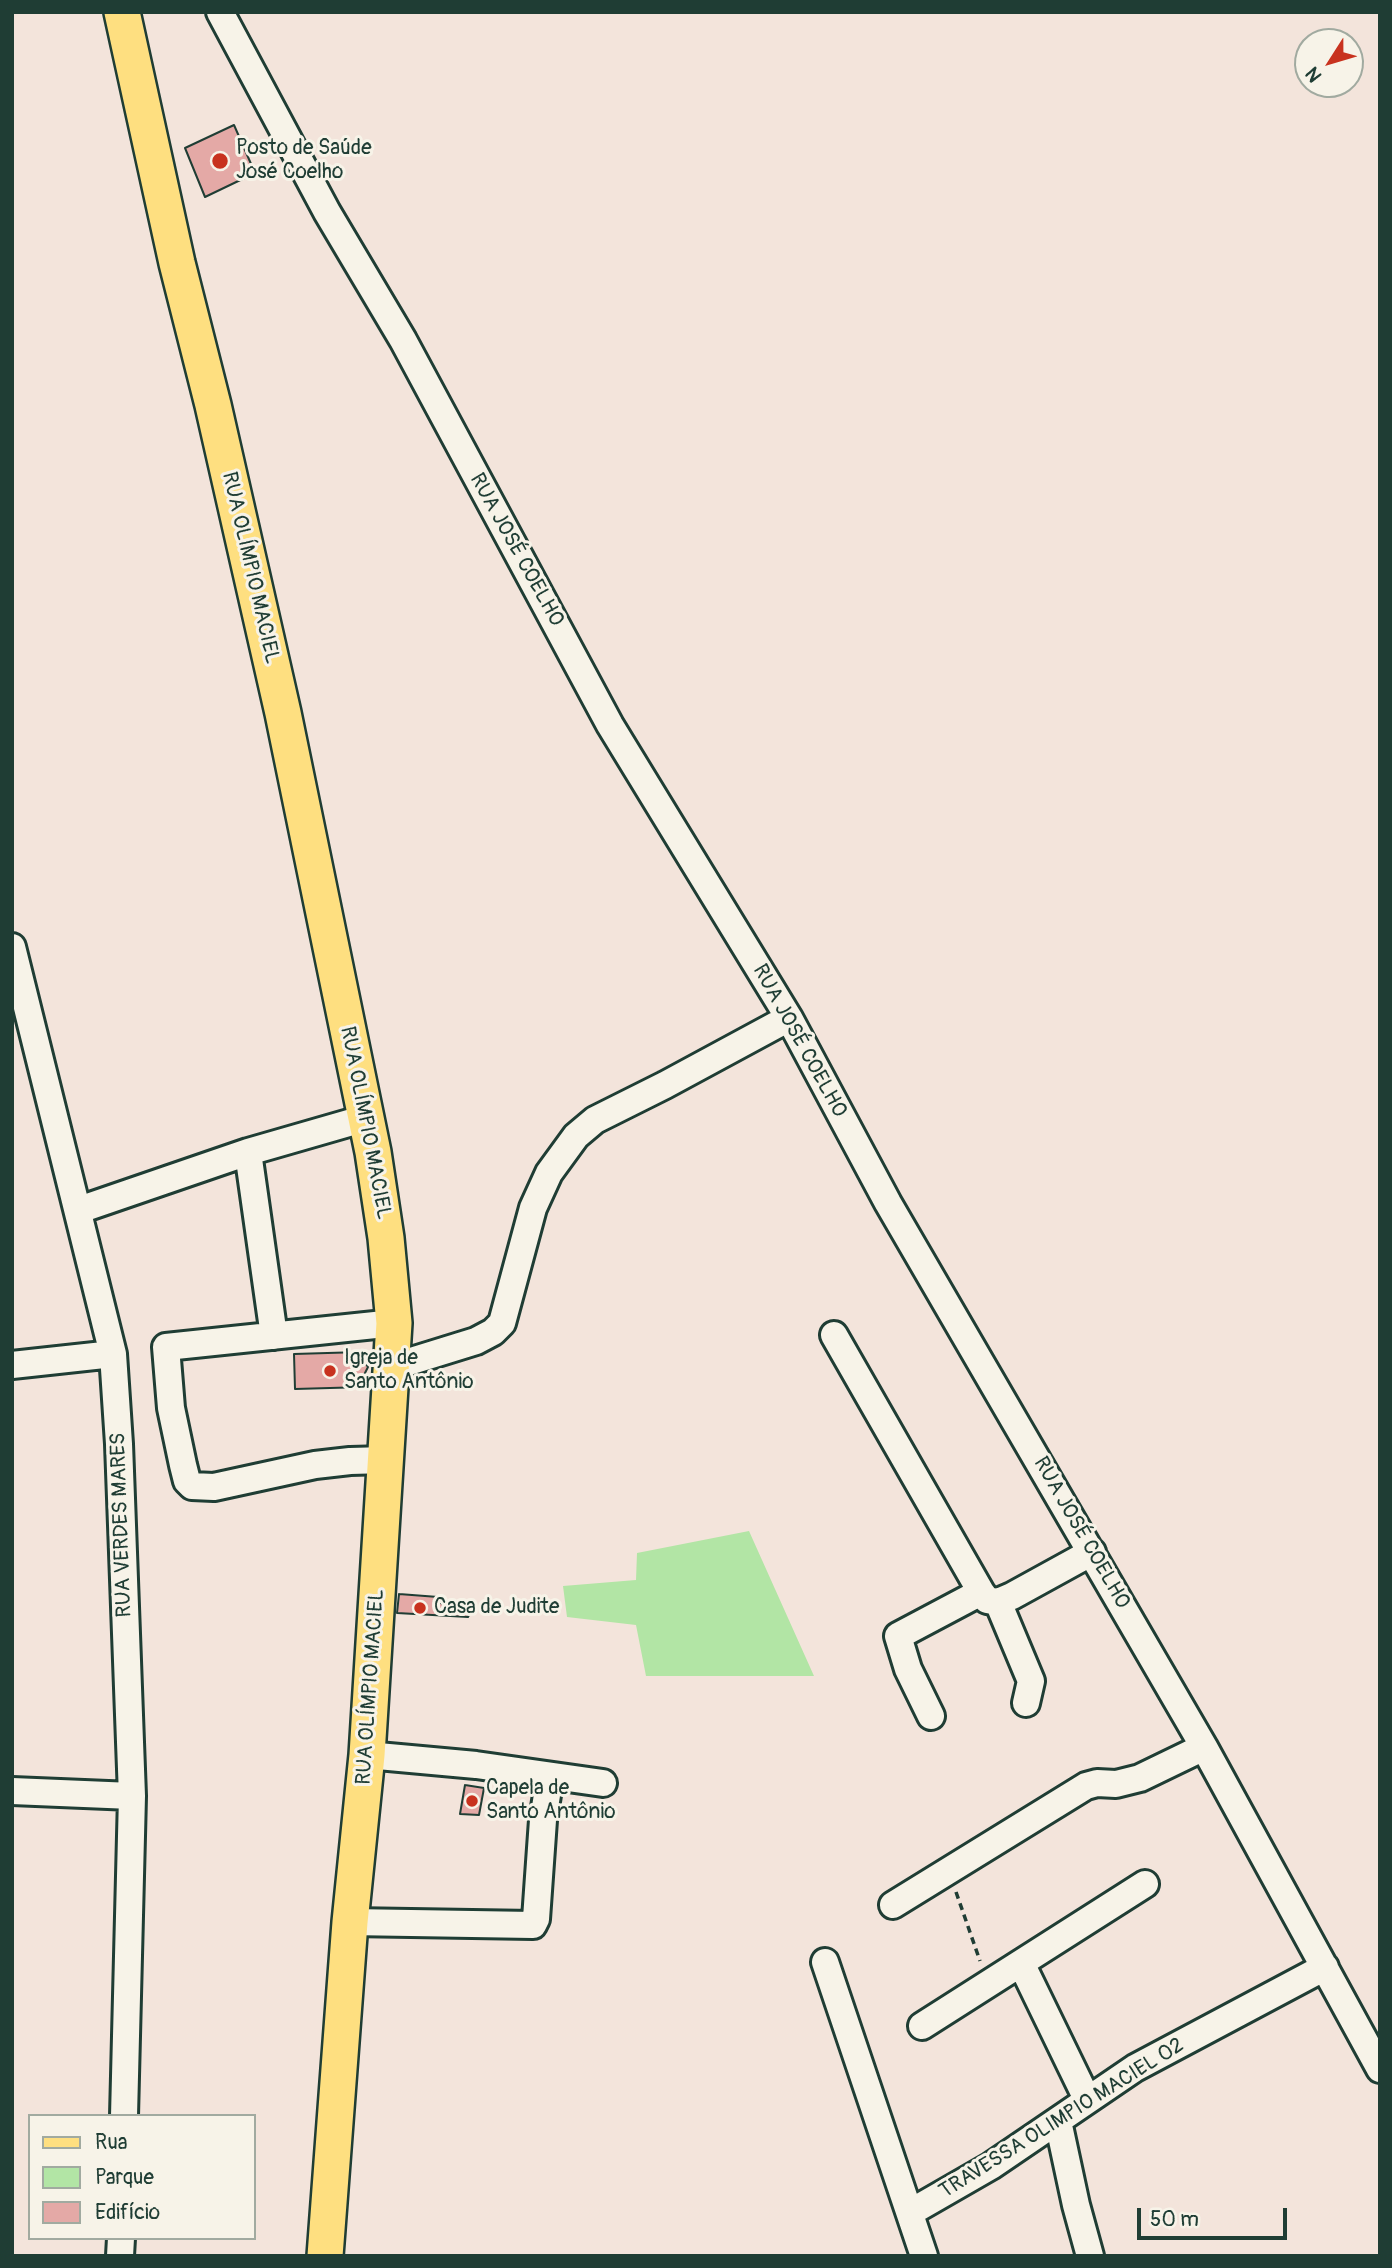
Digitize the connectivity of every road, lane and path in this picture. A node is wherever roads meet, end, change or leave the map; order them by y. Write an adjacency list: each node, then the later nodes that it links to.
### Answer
1 (122, 12): 5 (main road, RUA OLÍMPIO MACIEL)
2 (220, 12): 4 (street, RUA JOSÉ COELHO)
3 (12, 947): 7 (street, RUA VERDES MARES)
4 (789, 1018): 13 (street); 15 (street, RUA JOSÉ COELHO)
5 (366, 1118): 6 (street); 8 (main road, RUA OLÍMPIO MACIEL)
6 (248, 1152): 7 (street); 10 (street)
7 (79, 1210): 11 (street, RUA VERDES MARES)
8 (394, 1323): 10 (street); 13 (main road, RUA OLÍMPIO MACIEL)
9 (834, 1335): 16 (street)
10 (274, 1336): 14 (street)
11 (113, 1354): 12 (street); 24 (street, RUA VERDES MARES)
12 (12, 1365)
13 (392, 1367): 14 (main road, RUA OLÍMPIO MACIEL)
14 (386, 1460): 20 (main road, RUA OLÍMPIO MACIEL)
15 (1092, 1552): 16 (street); 19 (street, RUA JOSÉ COELHO)
16 (990, 1597): 17 (street); 18 (street)
17 (1026, 1703)
18 (931, 1716)
19 (1204, 1747): 25 (street); 31 (street, RUA JOSÉ COELHO)
20 (367, 1755): 21 (street); 28 (main road, RUA OLÍMPIO MACIEL)
21 (550, 1776): 22 (street); 28 (street)
22 (603, 1783)
23 (12, 1791): 24 (street)
24 (131, 1796): 36 (street, RUA VERDES MARES)
25 (948, 1870): 27 (street); 32 (path)
26 (1145, 1884): 30 (street)
27 (893, 1905)
28 (350, 1922): 39 (main road, RUA OLÍMPIO MACIEL)
29 (825, 1962): 38 (street)
30 (1021, 1963): 32 (street); 35 (street)
31 (1325, 1967): 34 (street, RUA JOSÉ COELHO); 35 (street, TRAVESSA OLIMPIO MACIEL 02)
32 (987, 1983): 33 (street)
33 (922, 2026)
34 (1380, 2069)
35 (1087, 2099): 37 (street, TRAVESSA OLIMPIO MACIEL 02)
36 (124, 2114)
37 (1058, 2121): 38 (street, TRAVESSA OLIMPIO MACIEL 02); 41 (street)
38 (911, 2213): 40 (street)
39 (325, 2256)
40 (925, 2256)
41 (1090, 2256)

